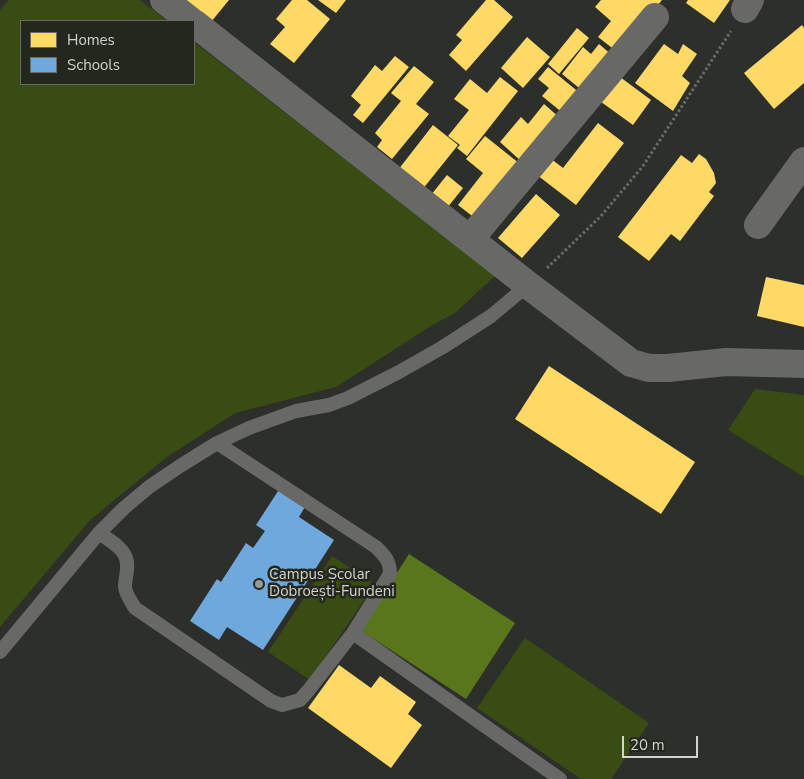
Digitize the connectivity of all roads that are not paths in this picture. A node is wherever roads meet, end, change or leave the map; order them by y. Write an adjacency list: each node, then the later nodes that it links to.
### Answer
1 (164, 0): 3 (street)
2 (655, 17): 7 (street)
3 (189, 20)
4 (195, 24): 7 (street)
5 (804, 160): 6 (street)
6 (758, 225)
7 (470, 240): 8 (street)
8 (528, 286): 9 (street); 10 (lane)
9 (804, 364)
10 (217, 443): 11 (lane); 12 (lane)
11 (99, 533): 12 (lane); 13 (lane)
12 (353, 633): 14 (lane)
13 (0, 652)
14 (560, 779)

